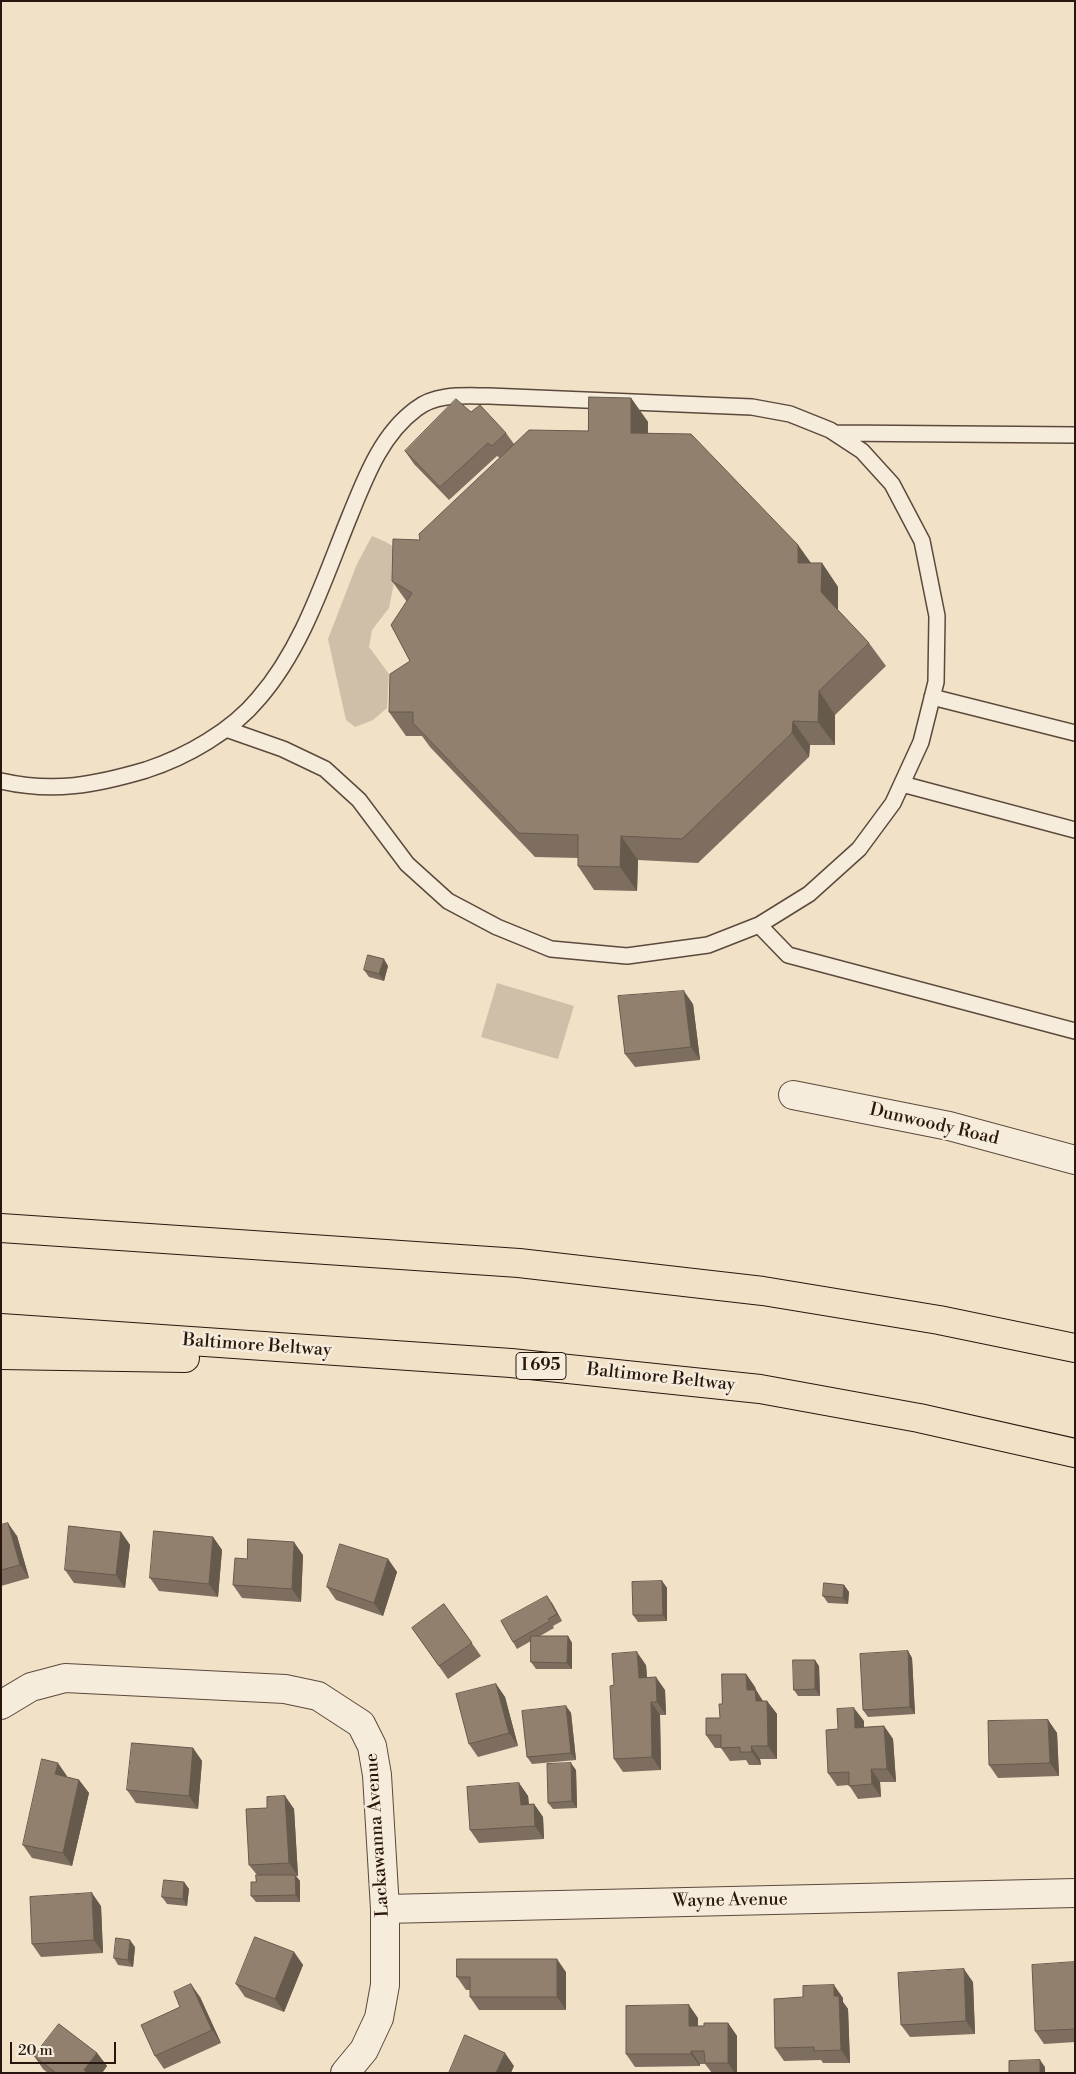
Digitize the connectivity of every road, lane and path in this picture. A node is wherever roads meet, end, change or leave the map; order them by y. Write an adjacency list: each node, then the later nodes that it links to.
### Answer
1 (836, 433): 2 (lane); 3 (lane); 4 (lane)
2 (1075, 435)
3 (932, 697): 5 (lane); 7 (lane)
4 (226, 729): 6 (lane); 9 (lane)
5 (1075, 733)
6 (1, 781)
7 (902, 784): 8 (lane); 9 (lane)
8 (1075, 830)
9 (759, 925): 10 (lane)
10 (1075, 1031)
11 (793, 1095): 12 (street, Dunwoody Road)
12 (1075, 1160)
13 (1, 1228): 15 (highway)
14 (1, 1328): 17 (highway, Baltimore Beltway / I 695)
15 (1075, 1348)
16 (1, 1356): 17 (highway)
17 (511, 1363): 18 (highway, Baltimore Beltway / I 695)
18 (1075, 1453)
19 (1, 1705): 21 (street, Lackawanna Avenue)
20 (1075, 1893): 21 (street, Wayne Avenue)
21 (385, 1909): 22 (street, Lackawanna Avenue)
22 (345, 2073)

